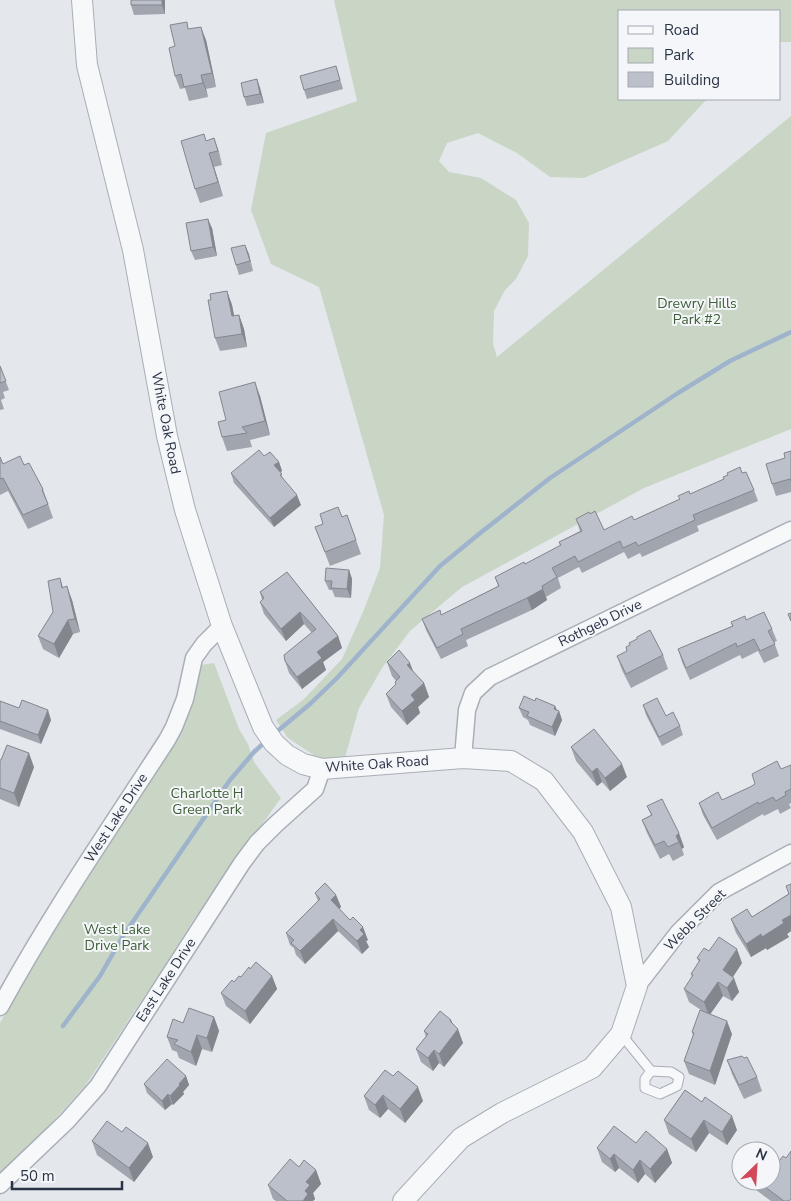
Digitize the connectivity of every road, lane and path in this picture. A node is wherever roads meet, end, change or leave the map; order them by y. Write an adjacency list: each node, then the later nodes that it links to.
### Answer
1 (82, 0): 3 (street, White Oak Road)
2 (791, 530): 4 (street, Rothgeb Drive)
3 (222, 626): 5 (street, White Oak Road); 8 (street, West Lake Drive)
4 (463, 758): 5 (street, White Oak Road); 7 (street, White Oak Road)
5 (322, 769): 11 (street, East Lake Drive)
6 (791, 853): 7 (street, Webb Street)
7 (637, 986): 9 (street, White Oak Road)
8 (0, 1007)
9 (621, 1034): 10 (lane); 12 (street, White Oak Road)
10 (651, 1071)
11 (0, 1185)
12 (404, 1201)

